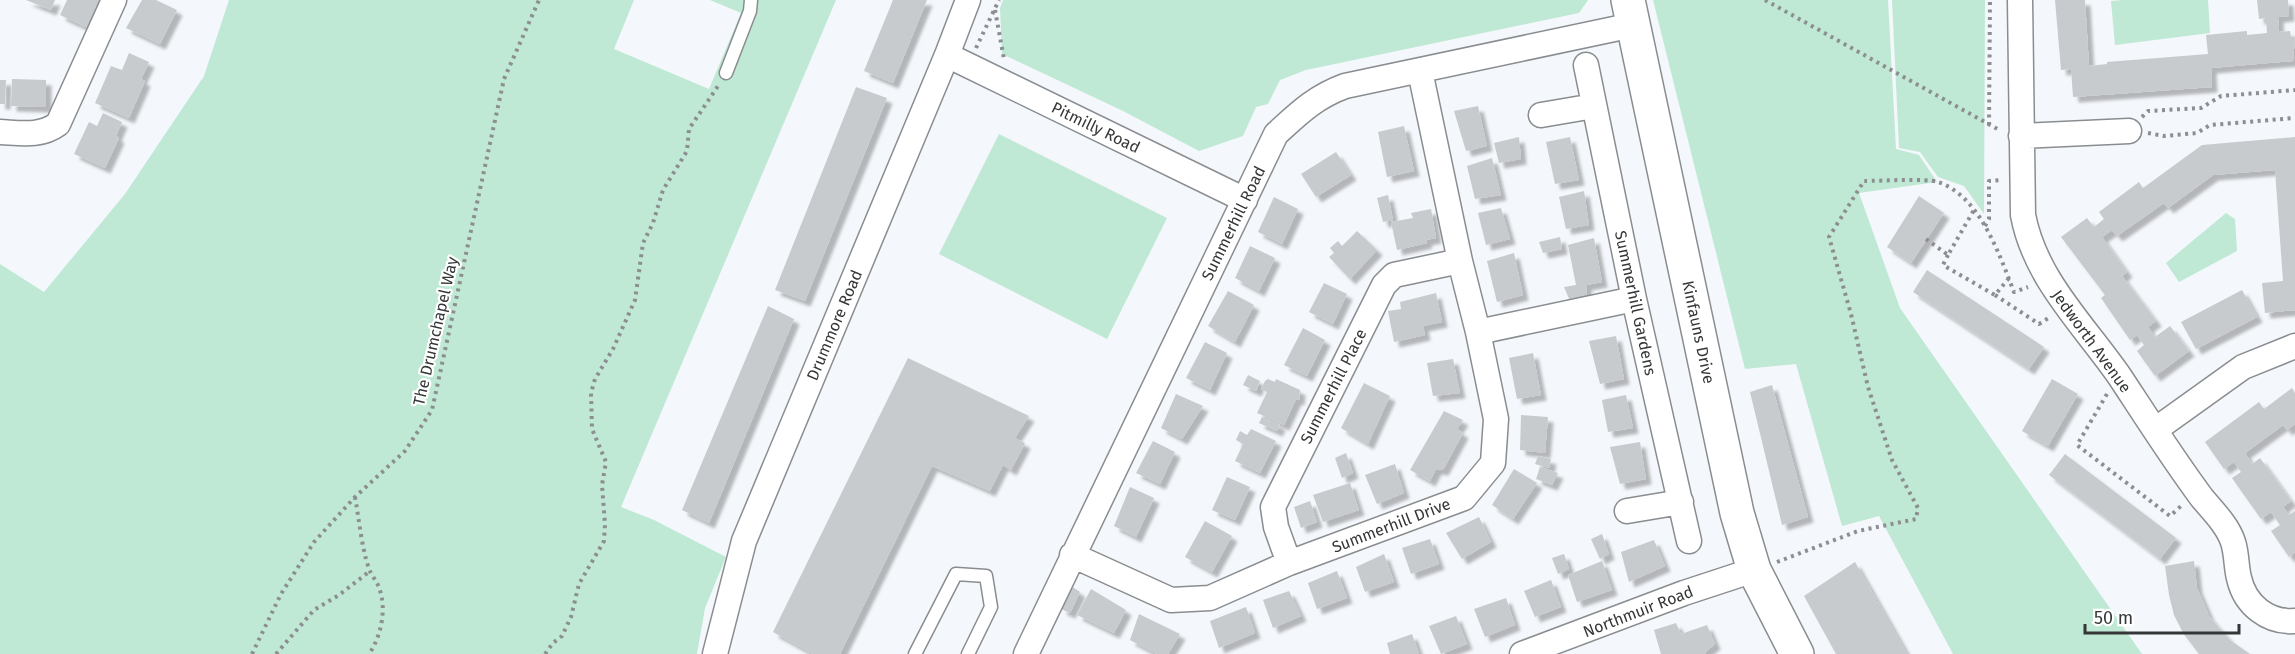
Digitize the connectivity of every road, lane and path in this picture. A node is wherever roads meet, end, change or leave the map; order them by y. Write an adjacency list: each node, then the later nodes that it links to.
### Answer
1 (114, 0): 23 (street)
2 (538, 0): 42 (path, The Drumchapel Way)
3 (752, 0): 15 (lane)
4 (968, 0): 11 (street, Drummore Road)
5 (999, 0): 9 (path)
6 (1764, 0): 21 (path)
7 (1990, 0): 21 (path)
8 (2020, 0): 24 (street, Jedworth Avenue)
9 (995, 10): 12 (path); 16 (path)
10 (1630, 13): 14 (street, Summerhill Road); 48 (street, Kinfauns Drive)
11 (947, 55): 12 (street, Pitmilly Road); 55 (street, Drummore Road)
12 (970, 65): 16 (street, Pitmilly Road)
13 (1586, 65): 18 (street, Summerhill Gardens)
14 (1420, 71): 26 (street, Summerhill Road); 31 (street, Summerhill Drive)
15 (726, 73): 54 (path)
16 (1011, 86): 26 (street, Pitmilly Road)
17 (2295, 90): 22 (path)
18 (1594, 106): 19 (street); 35 (street, Summerhill Gardens)
19 (1541, 115)
20 (2295, 118): 22 (path)
21 (1989, 125): 24 (path)
22 (2129, 130): 24 (street)
23 (0, 132)
24 (2021, 136): 33 (street, Jedworth Avenue)
25 (1989, 181): 28 (path)
26 (1245, 200): 46 (street, Summerhill Road)
27 (1974, 209): 28 (path); 30 (path); 48 (path)
28 (1985, 227): 32 (path)
29 (1926, 240): 30 (path)
30 (1948, 255): 34 (path)
31 (1460, 261): 37 (street, Summerhill Drive); 47 (street, Summerhill Place)
32 (2009, 278): 33 (path); 34 (path)
33 (2047, 279): 36 (street, Jedworth Avenue)
34 (1995, 295): 36 (path)
35 (1634, 299): 37 (street); 43 (street, Summerhill Gardens)
36 (2066, 306): 39 (street, Jedworth Avenue)
37 (1478, 332): 47 (street, Summerhill Drive)
38 (2295, 346): 40 (street)
39 (2118, 376): 40 (street, Jedworth Avenue); 41 (path)
40 (2155, 430): 41 (street, Jedworth Avenue)
41 (2197, 491): 50 (street, Jedworth Avenue)
42 (355, 496): 49 (path); 51 (path, The Drumchapel Way)
43 (1681, 502): 44 (street); 45 (street, Summerhill Gardens)
44 (1627, 511)
45 (1689, 541)
46 (1072, 555): 47 (street, Summerhill Drive); 58 (street, Summerhill Road)
47 (1289, 563)
48 (1754, 570): 59 (street, Northmuir Road); 60 (street, Kinfauns Drive)
49 (370, 571): 52 (path); 53 (path)
50 (2295, 621)
51 (252, 654)
52 (276, 654)
53 (369, 654)
54 (545, 654)
55 (715, 654)
56 (915, 654): 57 (lane)
57 (968, 654)
58 (1026, 654)
59 (1522, 654)
60 (1797, 654)

